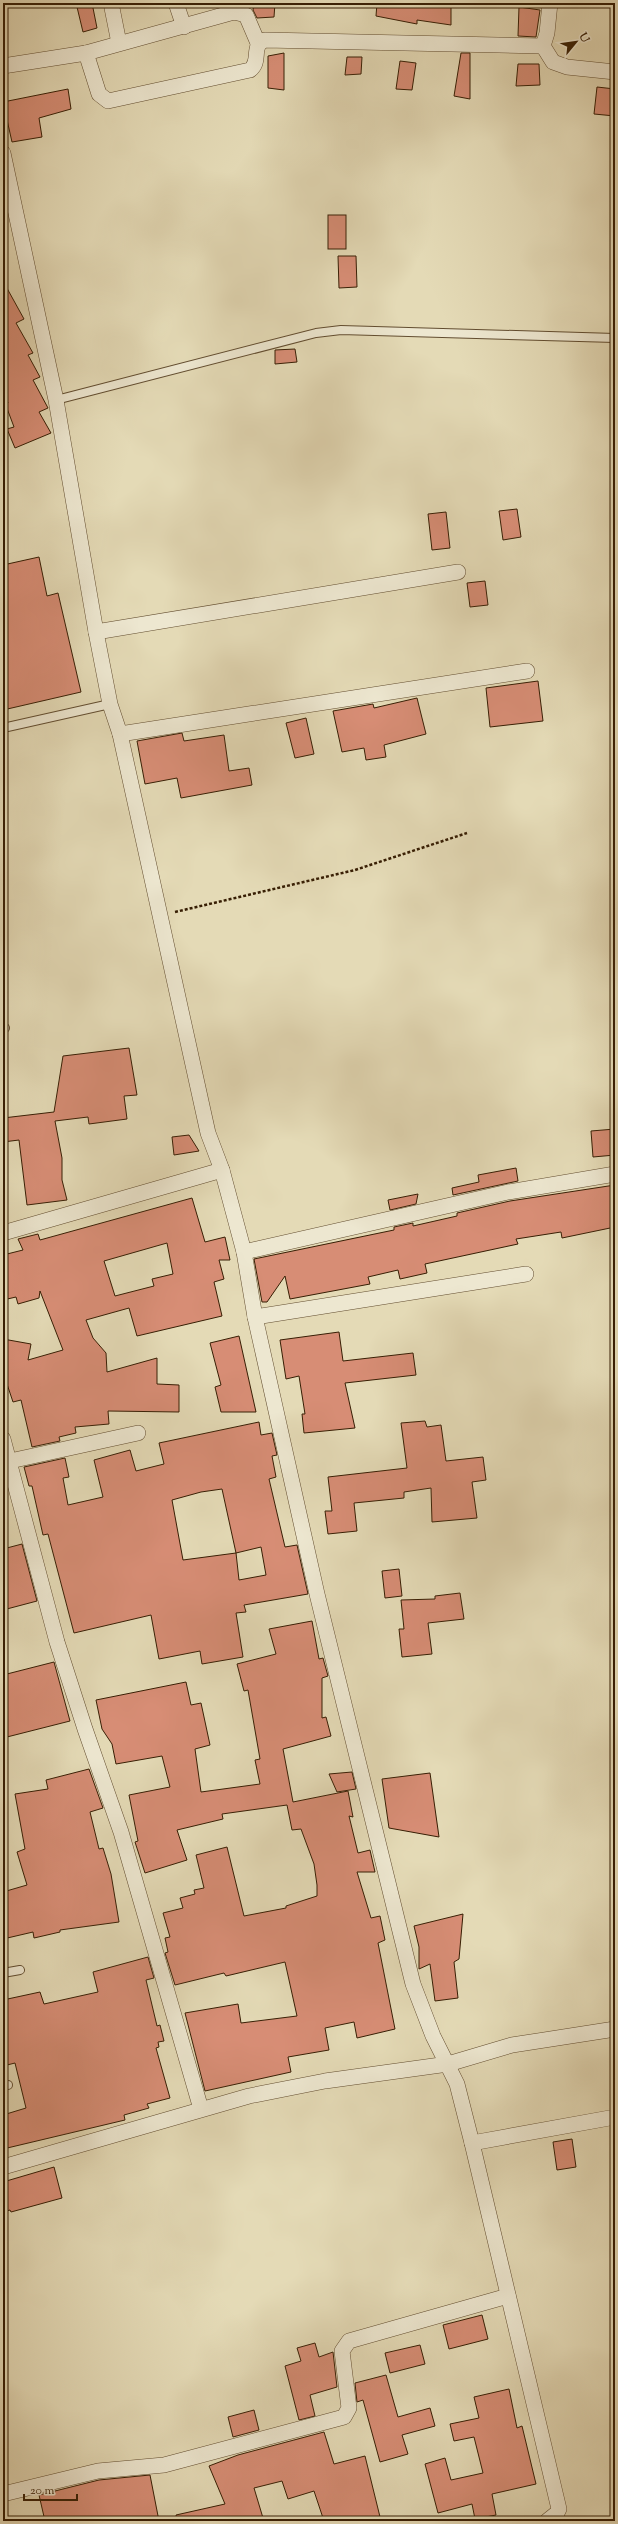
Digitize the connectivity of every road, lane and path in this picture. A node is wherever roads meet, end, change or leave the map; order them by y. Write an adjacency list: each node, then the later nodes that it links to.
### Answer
1 (111, 3): 5 (street)
2 (176, 3): 4 (street)
3 (550, 3): 7 (street)
4 (184, 27): 5 (street); 6 (street)
5 (119, 43): 8 (street)
6 (258, 43): 7 (street); 8 (street)
7 (543, 46): 10 (street)
8 (86, 53): 9 (street)
9 (3, 66)
10 (615, 72)
11 (3, 153): 12 (street)
12 (7, 186): 14 (street)
13 (615, 338): 14 (lane)
14 (56, 400): 16 (street)
15 (458, 572): 16 (street)
16 (96, 632): 18 (street)
17 (527, 671): 20 (street)
18 (110, 704): 19 (lane); 20 (street)
19 (3, 728)
20 (120, 734): 22 (street)
21 (467, 833): 22 (path)
22 (159, 915): 23 (street)
23 (222, 1170): 25 (street); 26 (street)
24 (615, 1174): 26 (street)
25 (3, 1233)
26 (244, 1252): 28 (street)
27 (526, 1274): 28 (street)
28 (255, 1317): 35 (street)
29 (138, 1433): 31 (street)
30 (3, 1439): 31 (street)
31 (10, 1462): 36 (street)
32 (20, 1970): 33 (lane)
33 (3, 1972)
34 (615, 2029): 35 (street)
35 (448, 2064): 36 (street); 38 (street)
36 (201, 2109): 39 (street)
37 (615, 2117): 38 (street)
38 (472, 2143): 40 (street)
39 (3, 2167)
40 (508, 2296): 41 (street); 42 (street)
41 (3, 2494)
42 (547, 2521)

